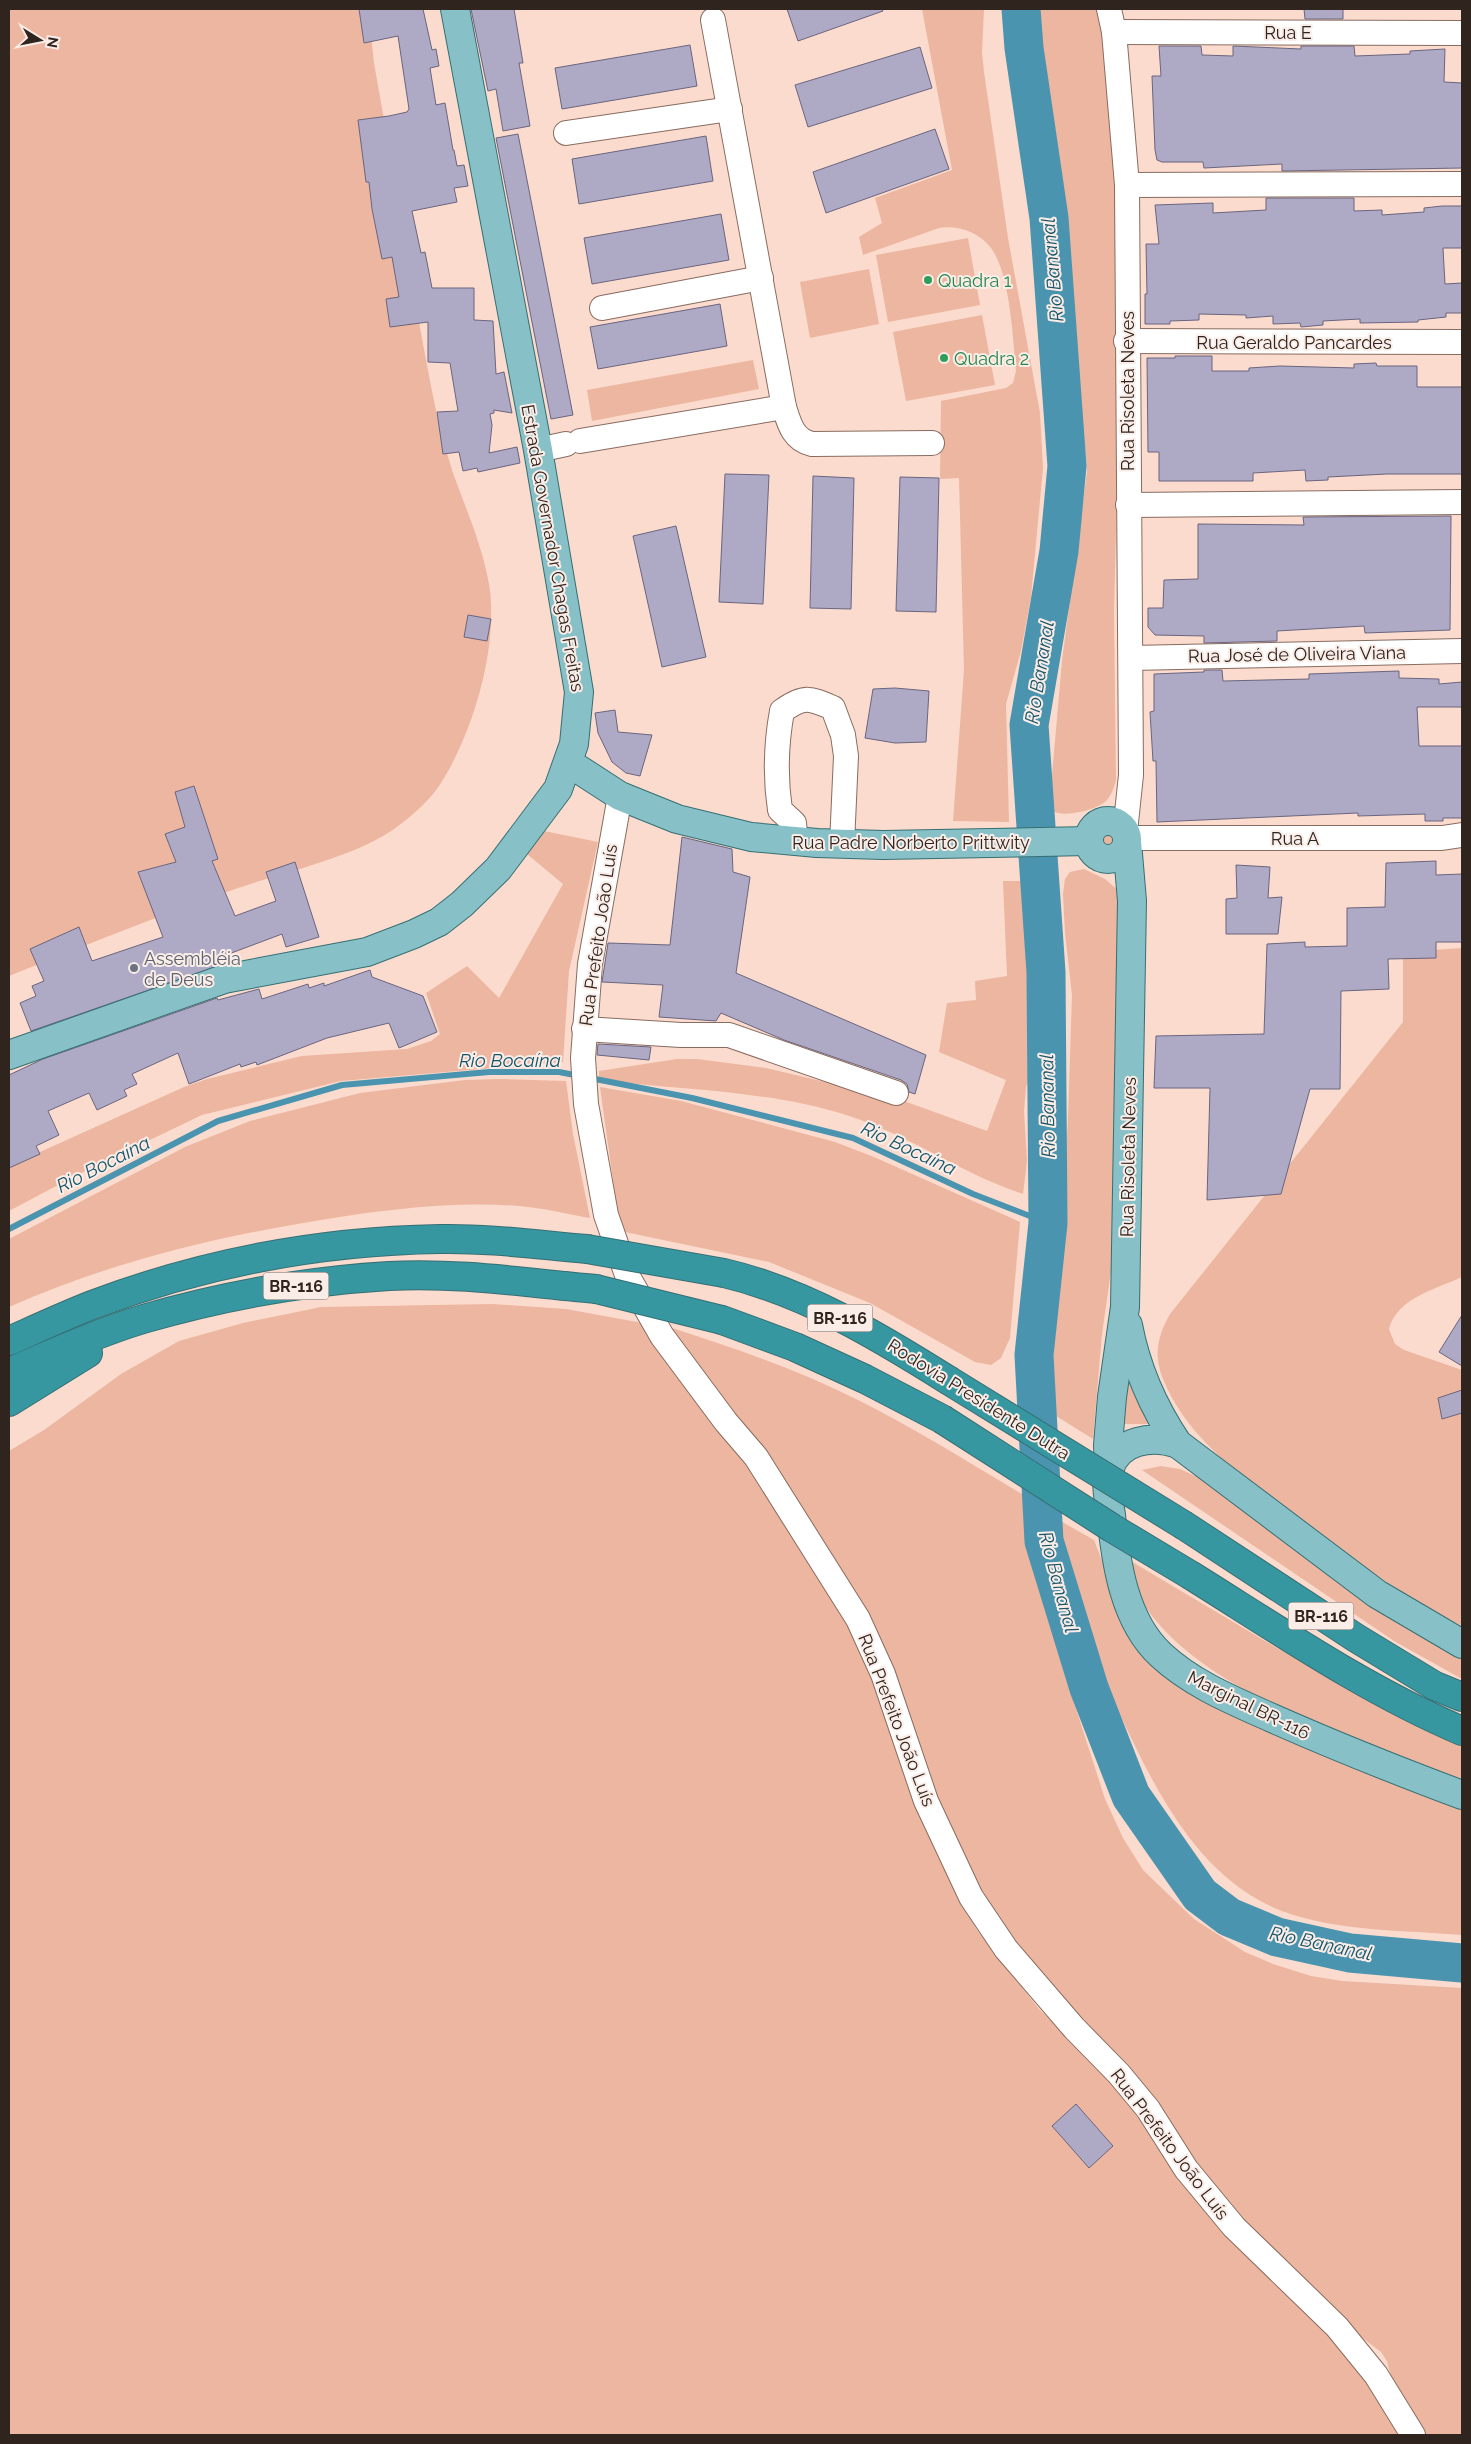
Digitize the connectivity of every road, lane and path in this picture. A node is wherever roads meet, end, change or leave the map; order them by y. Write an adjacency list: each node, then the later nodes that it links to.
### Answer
1 (455, 9): 16 (main road, Estrada Governador Chagas Freitas)
2 (1109, 9): 4 (street, Rua Risoleta Neves)
3 (713, 20): 6 (street)
4 (1114, 32): 5 (street, Rua E); 9 (street, Rua Risoleta Neves)
5 (1462, 33)
6 (730, 109): 7 (street); 10 (street)
7 (566, 133)
8 (1462, 184): 9 (street)
9 (1127, 185): 12 (street, Rua Risoleta Neves)
10 (761, 278): 11 (street); 14 (street)
11 (602, 308)
12 (1126, 341): 13 (street, Rua Geraldo Pancardes); 18 (street, Rua Risoleta Neves)
13 (1462, 342)
14 (784, 407): 15 (street); 16 (street)
15 (932, 443)
16 (538, 450): 21 (main road, Estrada Governador Chagas Freitas)
17 (1462, 502): 18 (street)
18 (1128, 505): 20 (street, Rua Risoleta Neves)
19 (1462, 651): 20 (street, Rua José de Oliveira Viana)
20 (1131, 658): 24 (street, Rua Risoleta Neves)
21 (568, 763): 22 (main road, Rua Padre Norberto Prittwity); 28 (main road, Estrada Governador Chagas Freitas)
22 (620, 796): 25 (main road, Rua Padre Norberto Prittwity); 27 (street, Rua Prefeito João Luís)
23 (1462, 835): 24 (street, Rua A)
24 (1119, 838): 26 (main road, Rua Padre Norberto Prittwity); 30 (main road, Rua Risoleta Neves)
25 (796, 842): 26 (main road, Rua Padre Norberto Prittwity); 26 (street)
26 (842, 844)
27 (584, 1029): 29 (street); 41 (street, Rua Prefeito João Luís)
28 (9, 1055)
29 (896, 1093)
30 (1125, 1307): 35 (main road); 36 (main road, Rua Risoleta Neves)
31 (142, 1319): 33 (highway, Rodovia Presidente Dutra / BR-116); 34 (highway); 39 (highway, Rodovia Presidente Dutra / BR-116, bridge)
32 (9, 1341): 38 (highway, Rodovia Presidente Dutra / BR-116, bridge)
33 (9, 1372)
34 (9, 1402)
35 (1178, 1444): 36 (main road); 37 (main road)
36 (1109, 1472): 40 (main road, Marginal BR-116)
37 (1462, 1644)
38 (1462, 1698)
39 (1462, 1731)
40 (1462, 1795)
41 (1413, 2435)

